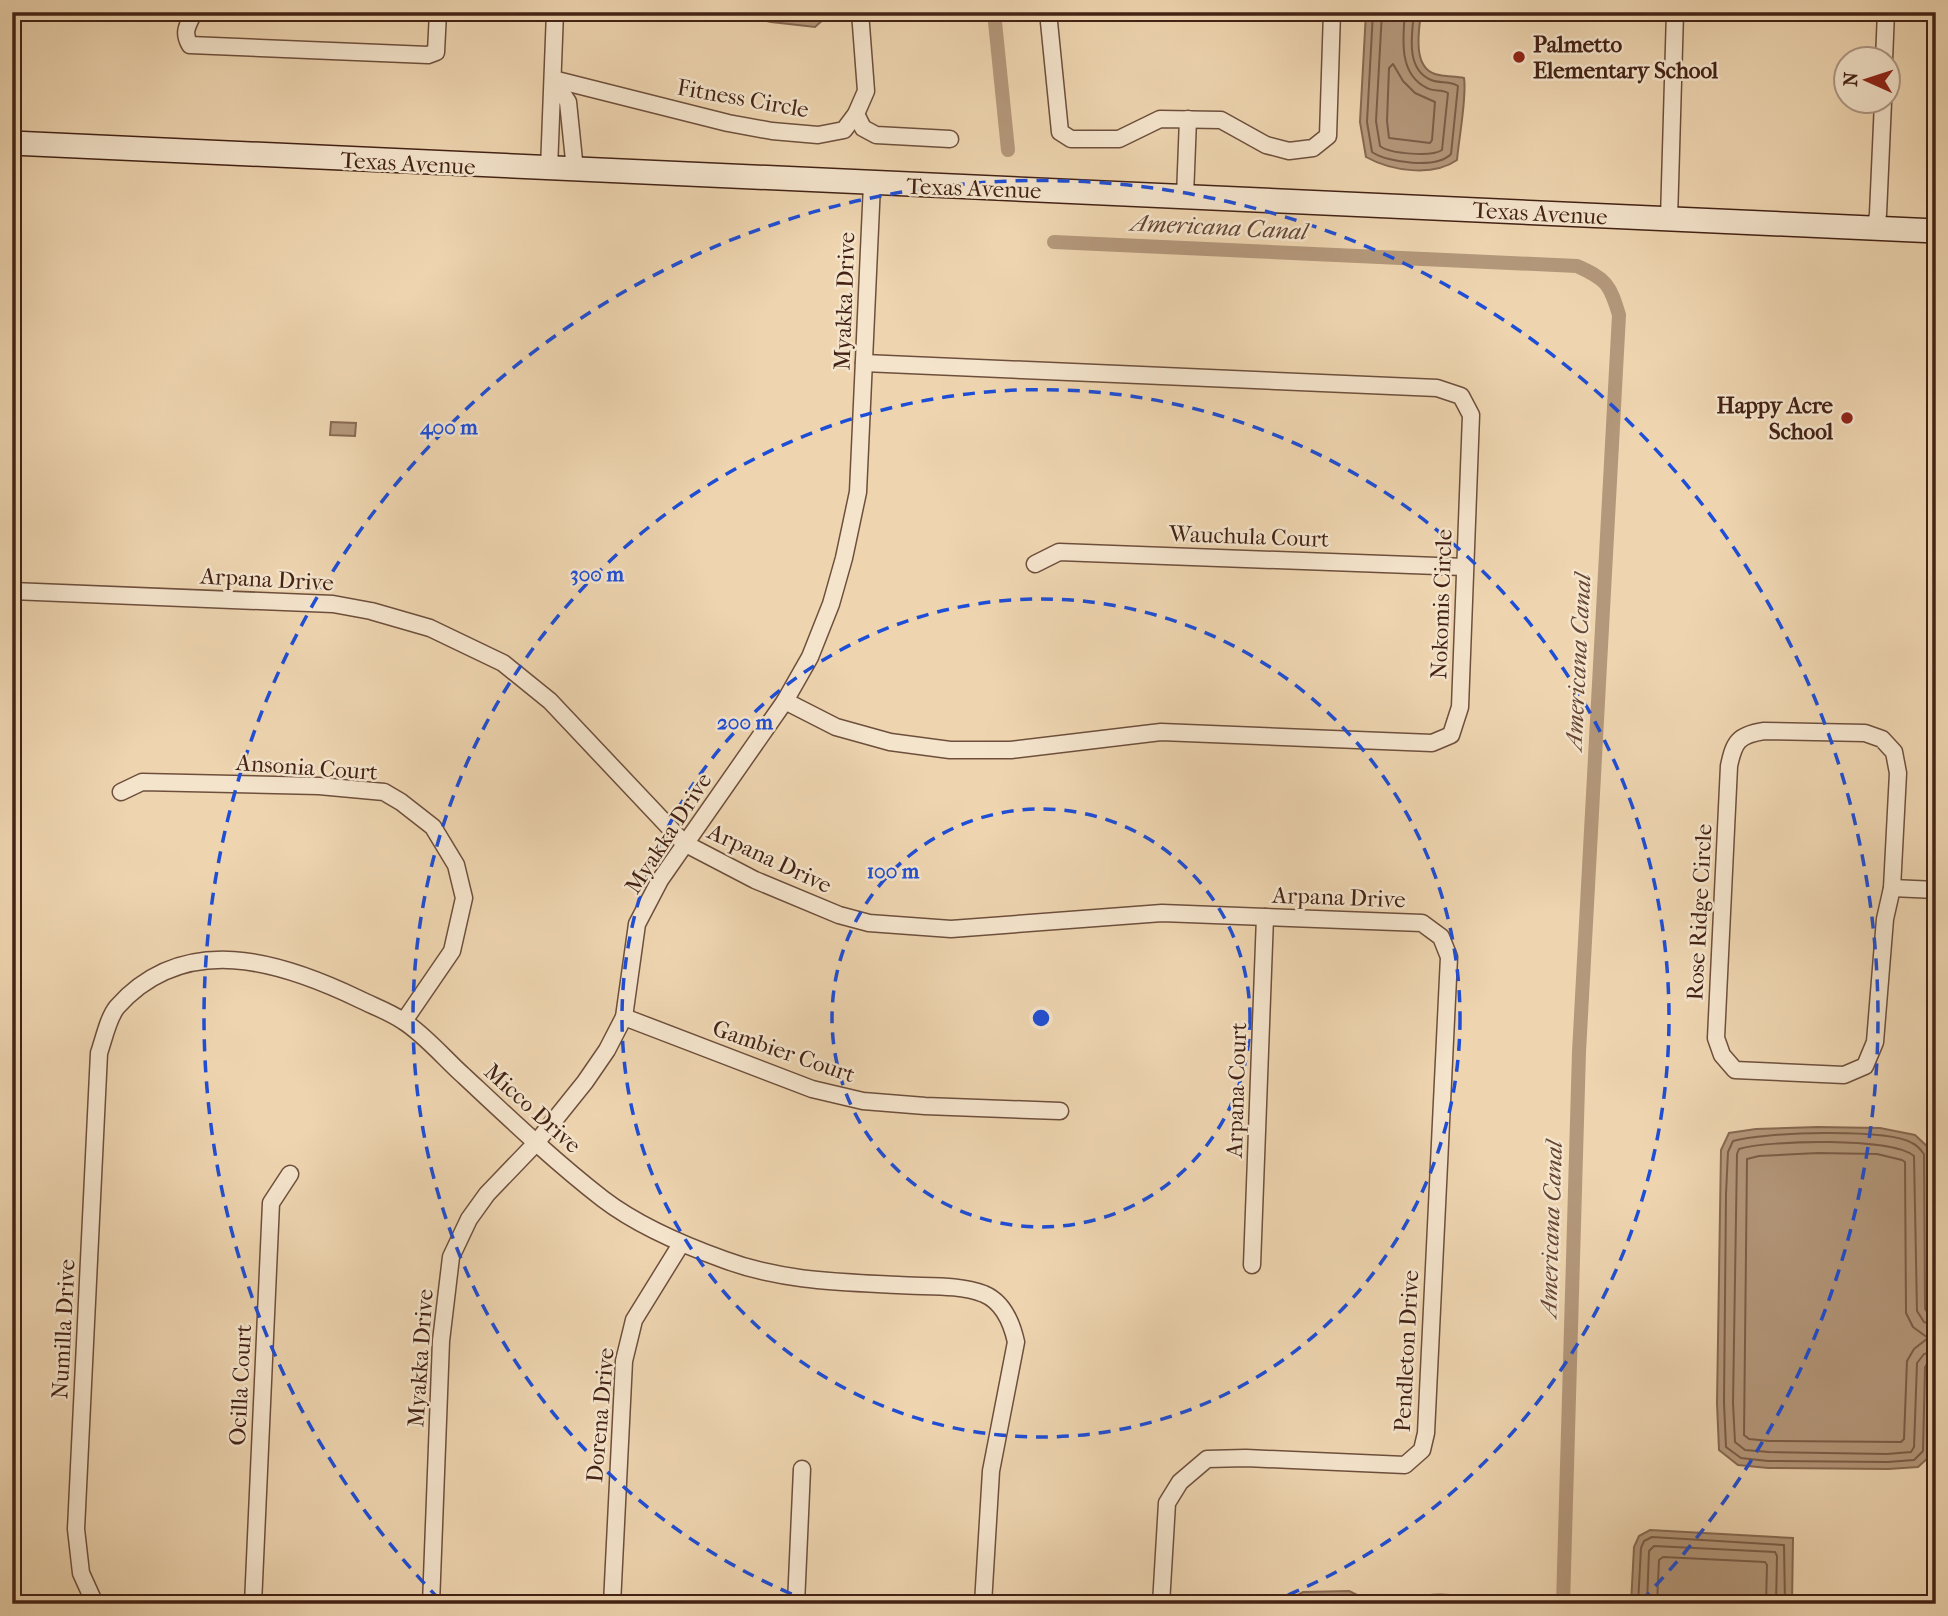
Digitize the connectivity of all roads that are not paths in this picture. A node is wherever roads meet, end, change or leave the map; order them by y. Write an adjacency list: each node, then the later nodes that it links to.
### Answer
1 (194, 12): 2 (street)
2 (438, 12)
3 (555, 12): 10 (street)
4 (860, 12): 11 (street)
5 (1048, 12): 13 (street)
6 (1332, 12): 13 (street)
7 (1675, 12): 20 (street)
8 (1886, 12): 9 (street)
9 (1885, 46)
10 (554, 79): 11 (street, Fitness Circle); 16 (street); 17 (street)
11 (856, 114): 14 (street)
12 (1882, 116): 21 (street)
13 (1188, 119): 19 (street)
14 (950, 138)
15 (12, 143): 16 (street, Texas Avenue)
16 (548, 169): 17 (street, Texas Avenue)
17 (575, 170): 18 (street, Texas Avenue)
18 (872, 184): 19 (street, Texas Avenue); 23 (street, Myakka Drive)
19 (1185, 196): 20 (street, Texas Avenue)
20 (1669, 219): 21 (street, Texas Avenue)
21 (1875, 229): 22 (street, Texas Avenue)
22 (1936, 231)
23 (864, 363): 25 (street, Nokomis Circle); 27 (street, Myakka Drive)
24 (1035, 564): 25 (street, Wauchula Court)
25 (1464, 567): 27 (street, Nokomis Circle)
26 (12, 591): 29 (street, Arpana Drive)
27 (785, 701): 29 (street, Myakka Drive)
28 (121, 792): 35 (street, Ansonia Court)
29 (684, 843): 32 (street, Arpana Drive); 34 (street, Myakka Drive)
30 (1892, 888): 30 (street, Rose Ridge Circle); 31 (street)
31 (1936, 890)
32 (1265, 917): 33 (street, Arpana Drive); 41 (street, Arpana Court)
33 (1449, 957): 49 (street, Pendleton Drive)
34 (624, 1017): 37 (street, Gambier Court); 38 (street, Myakka Drive)
35 (404, 1021): 36 (street, Micco Drive); 38 (street, Micco Drive)
36 (99, 1053): 43 (street, Numilla Drive)
37 (1060, 1111)
38 (536, 1143): 40 (street, Micco Drive); 45 (street, Myakka Drive)
39 (290, 1174): 44 (street, Ocilla Court)
40 (681, 1244): 46 (street, Dorena Drive); 48 (street, Micco Drive)
41 (1252, 1265)
42 (802, 1469): 47 (street)
43 (95, 1604)
44 (253, 1604)
45 (431, 1604)
46 (612, 1604)
47 (796, 1604)
48 (983, 1604)
49 (1161, 1604)

